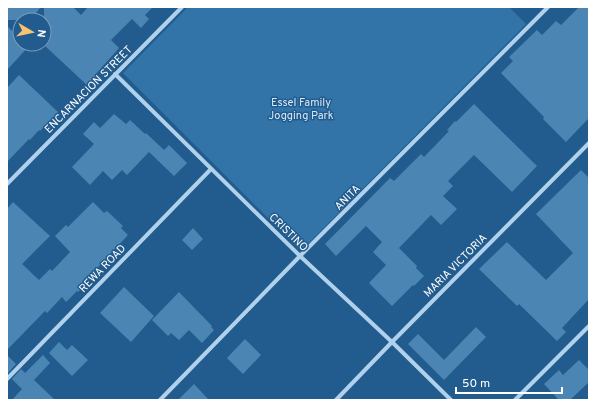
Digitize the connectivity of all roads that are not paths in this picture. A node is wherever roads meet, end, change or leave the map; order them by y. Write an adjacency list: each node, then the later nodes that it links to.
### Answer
1 (182, 7): 3 (street, ENCARNACION STREET)
2 (548, 7): 7 (street, ANITA)
3 (115, 74): 5 (street, CRISTINO); 6 (street, ENCARNACION STREET)
4 (589, 143): 9 (street, MARIA VICTORIA)
5 (211, 169): 7 (street, CRISTINO); 10 (street, REWA ROAD)
6 (7, 184)
7 (300, 256): 9 (street, CRISTINO); 11 (street, ANITA)
8 (589, 326): 14 (street)
9 (392, 342): 12 (street, MARIA VICTORIA); 13 (street, CRISTINO)
10 (7, 379)
11 (160, 400)
12 (336, 400)
13 (451, 400)
14 (516, 400)

